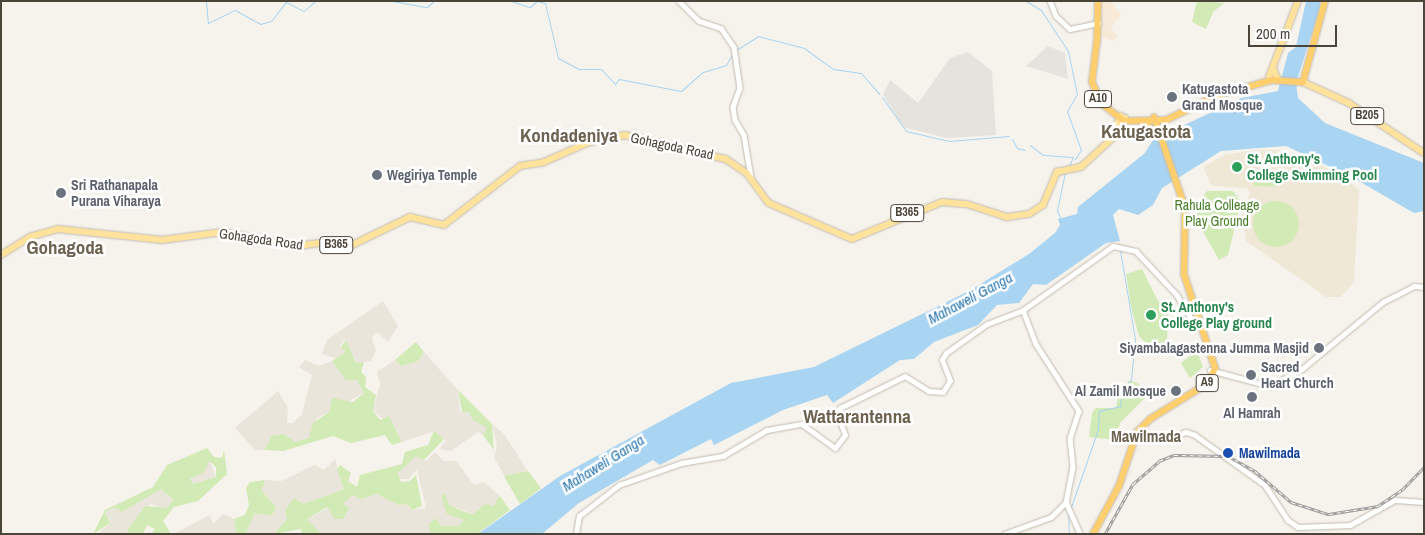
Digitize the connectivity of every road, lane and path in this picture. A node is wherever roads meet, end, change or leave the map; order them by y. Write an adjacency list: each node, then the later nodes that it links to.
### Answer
1 (679, 1): 12 (street)
2 (1050, 1): 6 (street)
3 (1098, 1): 6 (highway, A10)
4 (1298, 1): 7 (main road)
5 (1325, 1): 8 (highway)
6 (1098, 23): 9 (highway, A10)
7 (1277, 78): 8 (highway); 10 (highway); 10 (highway)
8 (1304, 80): 11 (main road, B205)
9 (1123, 118): 10 (highway, A10); 12 (main road, Gohagoda Road / B365)
10 (1152, 125): 16 (highway, A9)
11 (1424, 153)
12 (751, 177): 13 (main road, Gohagoda Road / B365)
13 (1, 255)
14 (1424, 287): 17 (street)
15 (1023, 310): 16 (street); 20 (street); 21 (street)
16 (1199, 321): 17 (highway, A9)
17 (1212, 371): 18 (highway, A9)
18 (1132, 437): 19 (street); 24 (highway, A9); 25 (highway, A9)
19 (1424, 502)
20 (1067, 507): 22 (street); 23 (street)
21 (576, 534)
22 (1004, 534)
23 (1080, 534)
24 (1088, 534)
25 (1093, 534)

